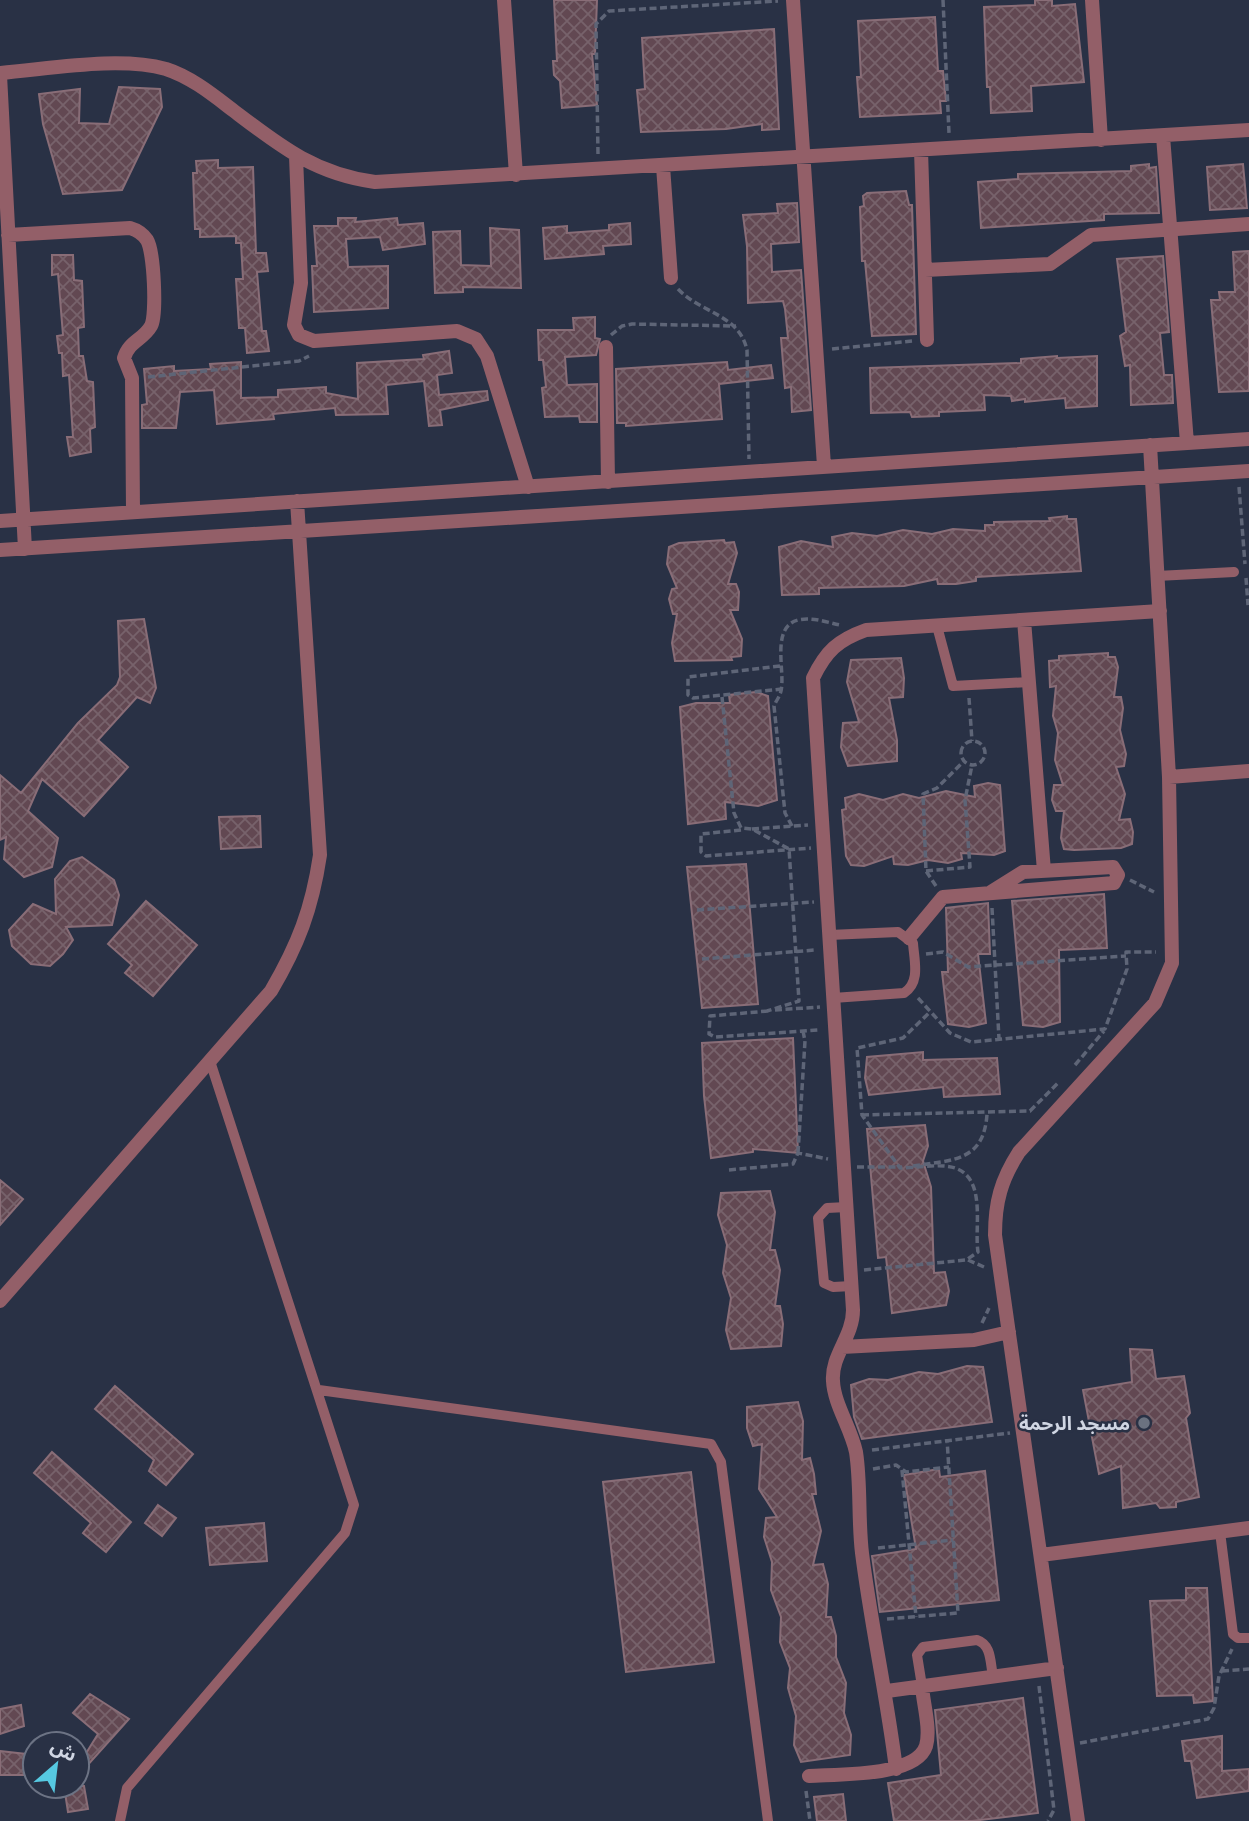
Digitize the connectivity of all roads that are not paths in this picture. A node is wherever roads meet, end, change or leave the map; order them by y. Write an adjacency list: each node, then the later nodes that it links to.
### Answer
1 (504, 0): 13 (street)
2 (793, 0): 3 (street); 11 (street)
3 (801, 0)
4 (1092, 0): 8 (street)
5 (0, 74): 10 (street); 16 (street)
6 (1249, 131): 7 (street)
7 (1163, 136): 8 (street); 15 (street)
8 (1101, 139): 9 (street)
9 (921, 150): 11 (street); 17 (street)
10 (296, 156): 13 (street); 29 (street)
11 (804, 158): 12 (street); 25 (street)
12 (663, 166): 13 (street); 18 (street)
13 (516, 175)
14 (1249, 224): 15 (street)
15 (1170, 229): 17 (street); 23 (street)
16 (8, 235): 21 (street); 31 (street)
17 (925, 270): 19 (street)
18 (671, 278)
19 (927, 340)
20 (606, 346): 28 (street)
21 (7, 354): 32 (street)
22 (1249, 439): 23 (street)
23 (1187, 443): 24 (street)
24 (1150, 445): 25 (street); 27 (street)
25 (824, 467): 28 (street)
26 (1243, 471): 27 (street)
27 (1152, 477): 34 (street); 38 (street)
28 (608, 482): 29 (street)
29 (528, 487): 30 (street)
30 (297, 501): 31 (street); 34 (street)
31 (133, 512): 32 (street)
32 (23, 519): 33 (street); 35 (street)
33 (0, 521)
34 (300, 531): 35 (street); 52 (street)
35 (25, 549): 36 (street)
36 (0, 550)
37 (1234, 572): 38 (lane)
38 (1157, 576): 39 (street)
39 (1160, 611): 40 (street); 44 (street)
40 (1024, 620): 41 (street); 42 (street)
41 (937, 626): 42 (lane); 50 (street)
42 (1029, 682): 46 (street)
43 (1249, 771): 44 (street)
44 (1169, 777): 56 (street)
45 (1061, 869): 46 (street); 47 (street); 47 (street)
46 (1044, 871): 48 (street)
47 (1063, 887): 48 (street)
48 (991, 892): 49 (street)
49 (909, 938): 50 (lane); 51 (lane)
50 (830, 942): 51 (street)
51 (834, 1002): 53 (street)
52 (210, 1061): 55 (street); 58 (lane)
53 (847, 1207): 54 (street); 54 (lane)
54 (851, 1279): 57 (street)
55 (0, 1301)
56 (1009, 1332): 57 (street); 61 (street)
57 (842, 1347): 66 (street)
58 (319, 1391): 69 (lane); 70 (lane)
59 (1249, 1528): 60 (street)
60 (1220, 1532): 61 (street); 62 (lane)
61 (1041, 1555): 63 (street)
62 (1243, 1638)
63 (1057, 1668): 64 (street); 71 (street)
64 (993, 1676): 65 (street); 65 (lane)
65 (922, 1686): 66 (street); 67 (street)
66 (887, 1691): 67 (street)
67 (896, 1769): 68 (street)
68 (809, 1776)
69 (120, 1821)
70 (768, 1821)
71 (1078, 1821)

